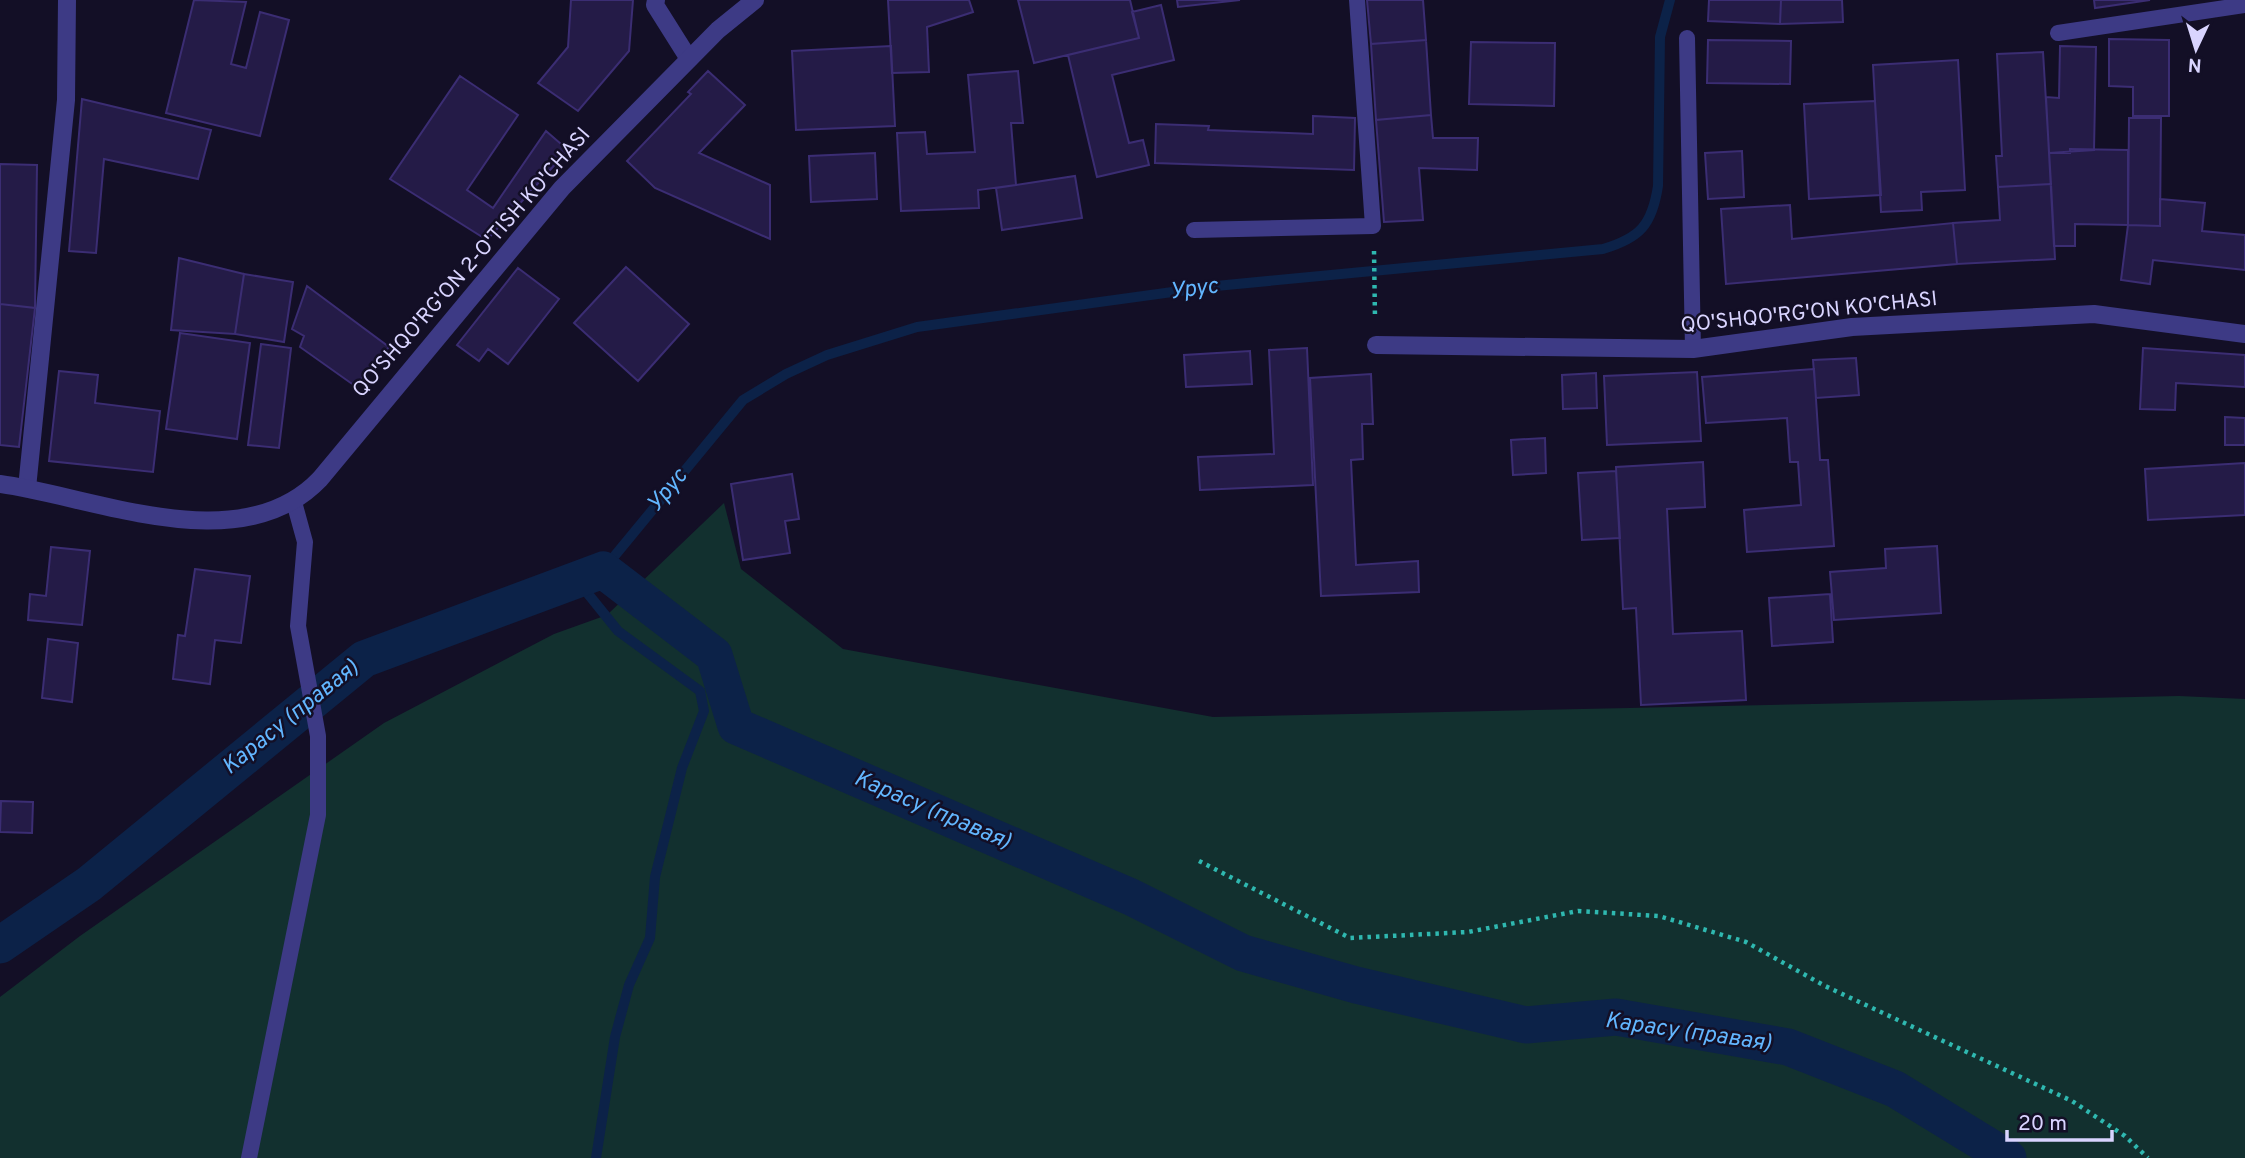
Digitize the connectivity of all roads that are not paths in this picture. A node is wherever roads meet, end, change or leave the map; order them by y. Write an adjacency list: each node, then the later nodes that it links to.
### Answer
1 (67, 0): 14 (street)
2 (656, 0): 8 (street)
3 (755, 0): 8 (street, QO'SHQO'RG'ON 2-O'TISH KO'CHASI)
4 (1357, 0): 9 (lane)
5 (2245, 5): 6 (lane)
6 (2058, 33)
7 (1687, 38): 12 (lane)
8 (689, 59): 15 (street, QO'SHQO'RG'ON 2-O'TISH KO'CHASI)
9 (1194, 230)
10 (2245, 334): 12 (street, QO'SHQO'RG'ON KO'CHASI)
11 (1376, 345): 12 (street, QO'SHQO'RG'ON KO'CHASI)
12 (1693, 349)
13 (0, 484): 14 (street)
14 (27, 488): 15 (street)
15 (295, 502): 16 (lane)
16 (249, 1158)

